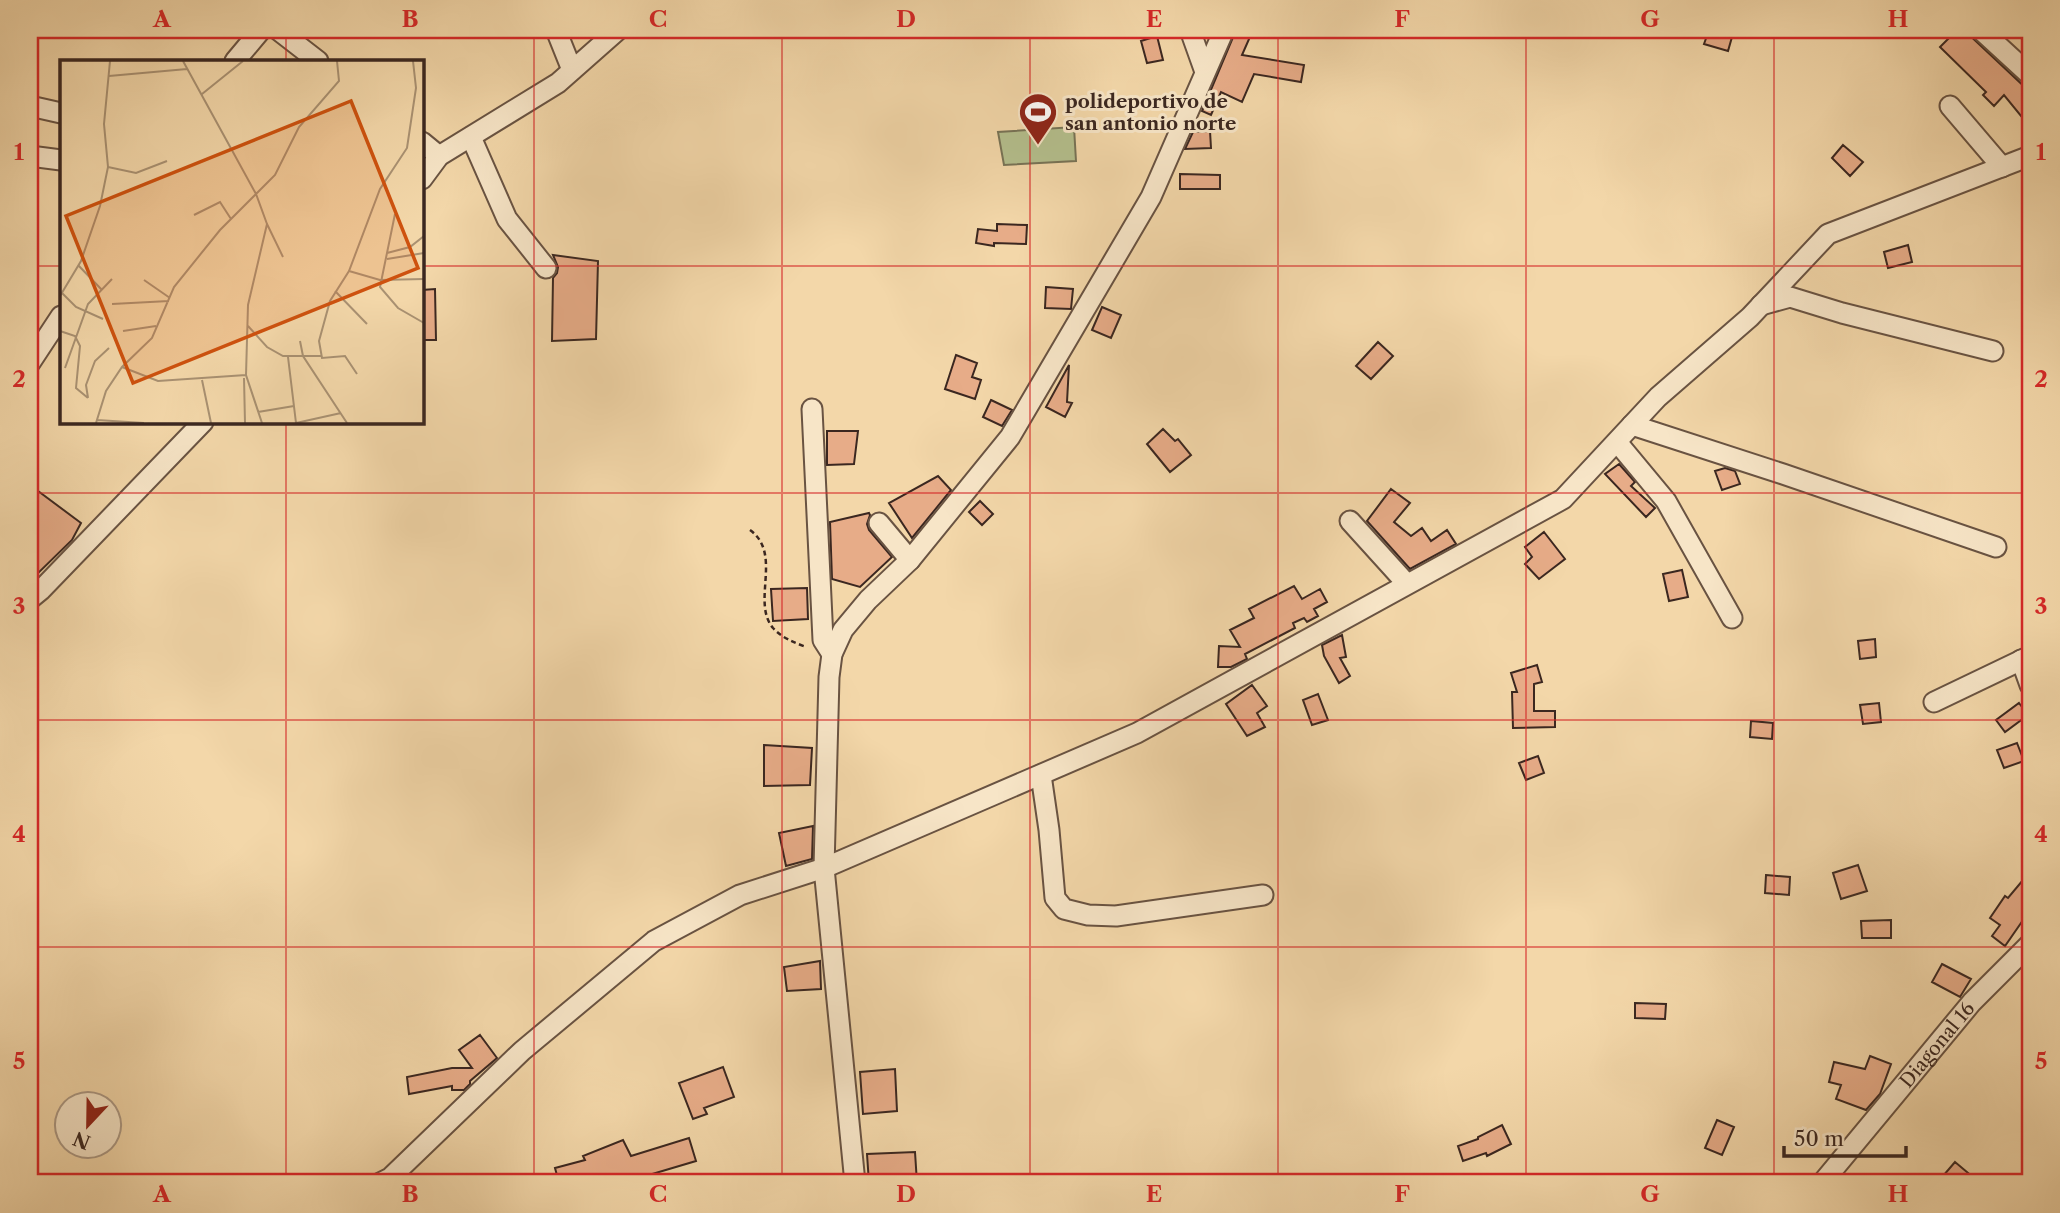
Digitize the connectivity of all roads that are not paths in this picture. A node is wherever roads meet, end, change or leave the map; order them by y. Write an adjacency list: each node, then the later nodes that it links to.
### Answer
1 (261, 30): 8 (street)
2 (278, 30): 9 (street)
3 (556, 30): 10 (street)
4 (618, 30): 10 (street)
5 (1190, 30): 11 (street)
6 (1224, 30): 11 (street)
7 (1981, 30): 12 (street)
8 (236, 60)
9 (317, 60)
10 (572, 70): 16 (street)
11 (1205, 72): 36 (street)
12 (2030, 75)
13 (30, 106): 15 (street)
14 (1950, 106): 22 (street)
15 (60, 113)
16 (471, 137): 19 (street); 24 (street)
17 (424, 144): 19 (street)
18 (30, 156): 21 (street)
19 (439, 156): 23 (street)
20 (2030, 156): 22 (street)
21 (60, 160)
22 (2002, 167): 25 (street)
23 (424, 175)
24 (547, 268)
25 (1761, 305): 27 (street); 31 (street)
26 (60, 318): 28 (street)
27 (1993, 351)
28 (30, 363)
29 (812, 409): 40 (street)
30 (201, 424): 38 (street)
31 (1632, 425): 32 (street); 35 (street)
32 (1617, 442): 37 (street); 39 (street)
33 (1350, 521): 37 (street)
34 (879, 523): 36 (street)
35 (1996, 547)
36 (910, 560): 40 (street)
37 (1407, 584): 44 (street)
38 (30, 599)
39 (1732, 618)
40 (832, 654): 45 (street)
41 (2025, 658): 42 (street); 43 (street)
42 (2030, 685)
43 (1934, 702)
44 (1041, 775): 45 (street); 46 (street)
45 (824, 868): 48 (street); 49 (street)
46 (1263, 895)
47 (2030, 944): 50 (street, Diagonal 16)
48 (380, 1183)
49 (855, 1183)
50 (1822, 1183)

